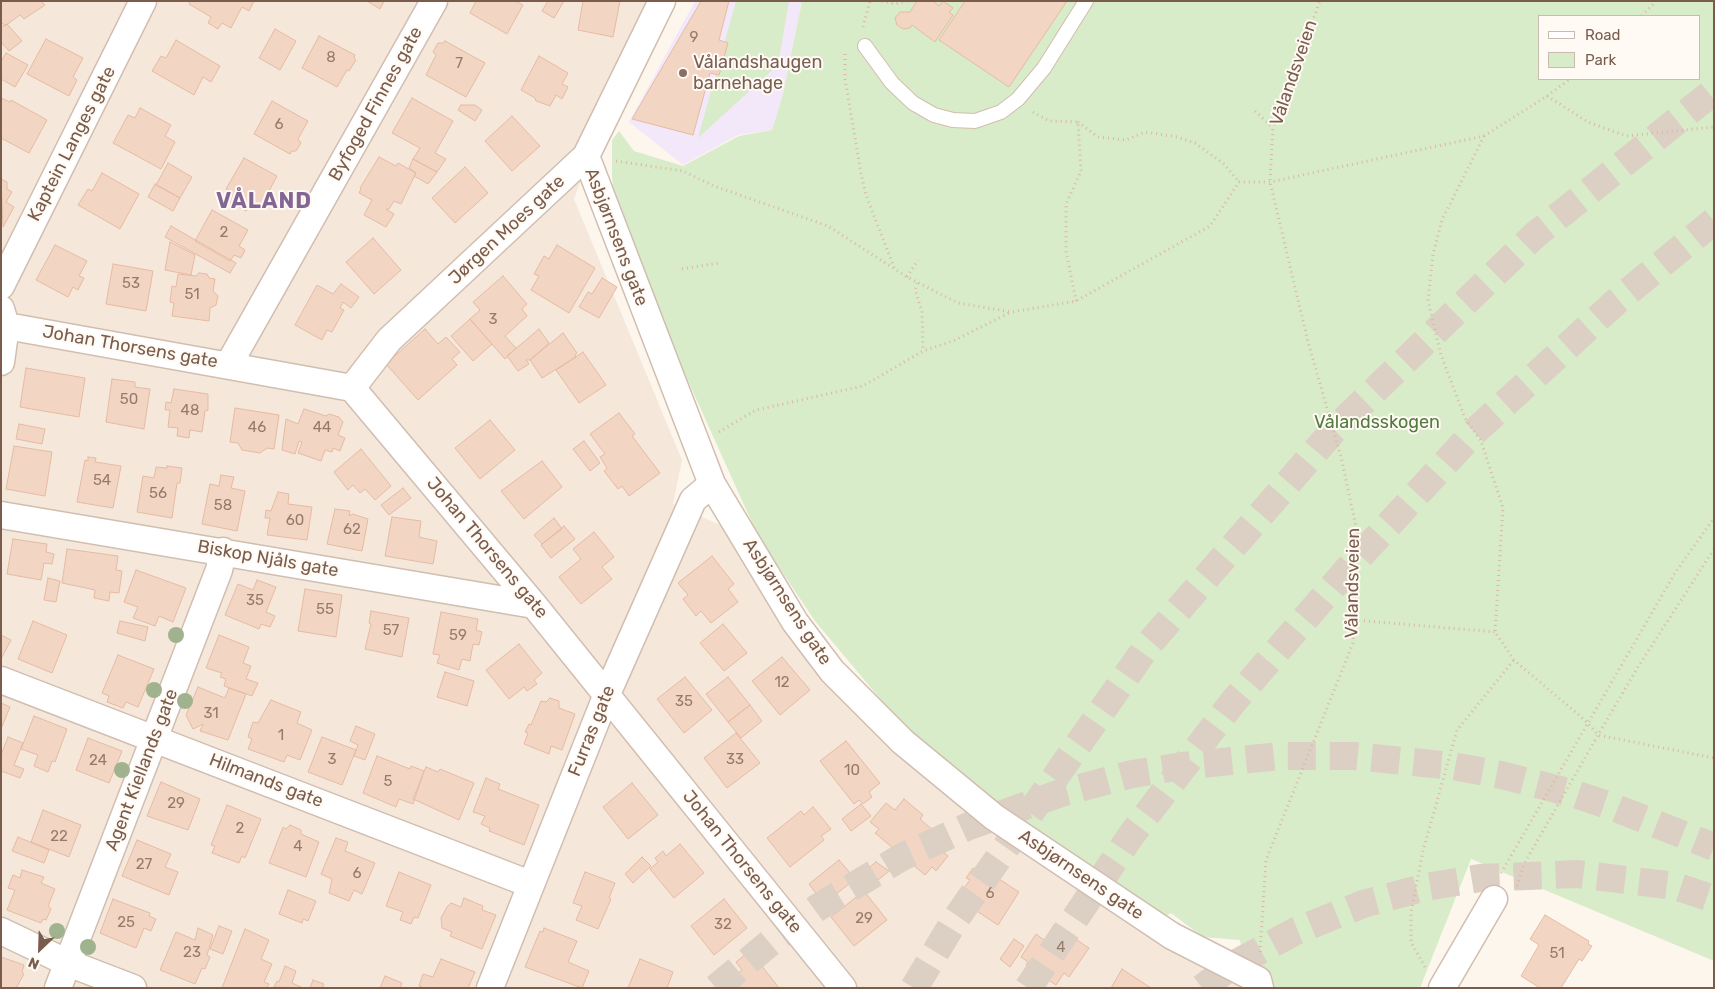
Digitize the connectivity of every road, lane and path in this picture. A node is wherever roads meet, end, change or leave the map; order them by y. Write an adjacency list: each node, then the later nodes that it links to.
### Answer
1 (143, 1): 29 (street, Kaptein Langes gate)
2 (434, 1): 35 (street, Byfoged Finnes gate)
3 (662, 1): 20 (street, Jørgen Moes gate)
4 (882, 1): 5 (path)
5 (908, 1)
6 (1086, 1): 10 (lane)
7 (1320, 1): 18 (path, Vålandsveien)
8 (1656, 1): 9 (path)
9 (1643, 15)
10 (865, 46)
11 (846, 50): 26 (path)
12 (1569, 80): 13 (path)
13 (1547, 96): 17 (path); 19 (path)
14 (1255, 111): 18 (path)
15 (1036, 114): 16 (path)
16 (1078, 122): 21 (path); 30 (path)
17 (1714, 127)
18 (1273, 128): 22 (path, Vålandsveien)
19 (1484, 136): 22 (path); 45 (path)
20 (586, 156): 26 (path); 36 (street, Jørgen Moes gate); 37 (street, Asbjørnsens gate)
21 (1239, 182): 22 (path); 30 (path)
22 (1270, 182): 44 (path, Vålandsveien)
23 (918, 260): 27 (path)
24 (719, 263): 25 (path)
25 (682, 269)
26 (895, 270): 27 (path)
27 (907, 277): 28 (path)
28 (917, 283): 31 (path); 33 (path)
29 (1, 286)
30 (1076, 301): 31 (path)
31 (1012, 312): 33 (path)
32 (3, 319): 34 (street); 35 (street, Johan Thorsens gate)
33 (923, 351): 37 (path)
34 (1, 362)
35 (229, 364): 36 (street, Johan Thorsens gate)
36 (352, 388): 43 (street, Johan Thorsens gate)
37 (697, 446): 38 (street, Asbjørnsens gate)
38 (712, 484): 48 (street, Furras gate); 57 (street, Asbjørnsens gate)
39 (1, 515): 42 (street, Biskop Njåls gate)
40 (1714, 518): 49 (path)
41 (1714, 549): 50 (path)
42 (223, 551): 43 (street, Biskop Njåls gate); 51 (street, Agent Kiellands gate)
43 (534, 605): 48 (street, Johan Thorsens gate)
44 (1354, 620): 45 (path); 57 (path, Vålandsveien)
45 (1495, 632): 46 (path)
46 (1514, 660): 49 (path); 58 (path)
47 (1, 680): 51 (street, Hilmands gate)
48 (607, 694): 53 (street, Furras gate); 62 (street, Johan Thorsens gate)
49 (1588, 723): 50 (path); 54 (path)
50 (1598, 735): 52 (path); 54 (path)
51 (155, 738): 53 (street, Hilmands gate); 56 (street, Agent Kiellands gate)
52 (1714, 758)
53 (530, 884): 61 (street, Furras gate)
54 (1494, 899): 58 (street)
55 (1, 931): 56 (street)
56 (68, 963): 59 (street, Agent Kiellands gate); 60 (street)
57 (1259, 984)
58 (1443, 986)
59 (58, 988)
60 (133, 988)
61 (490, 988)
62 (843, 988)

